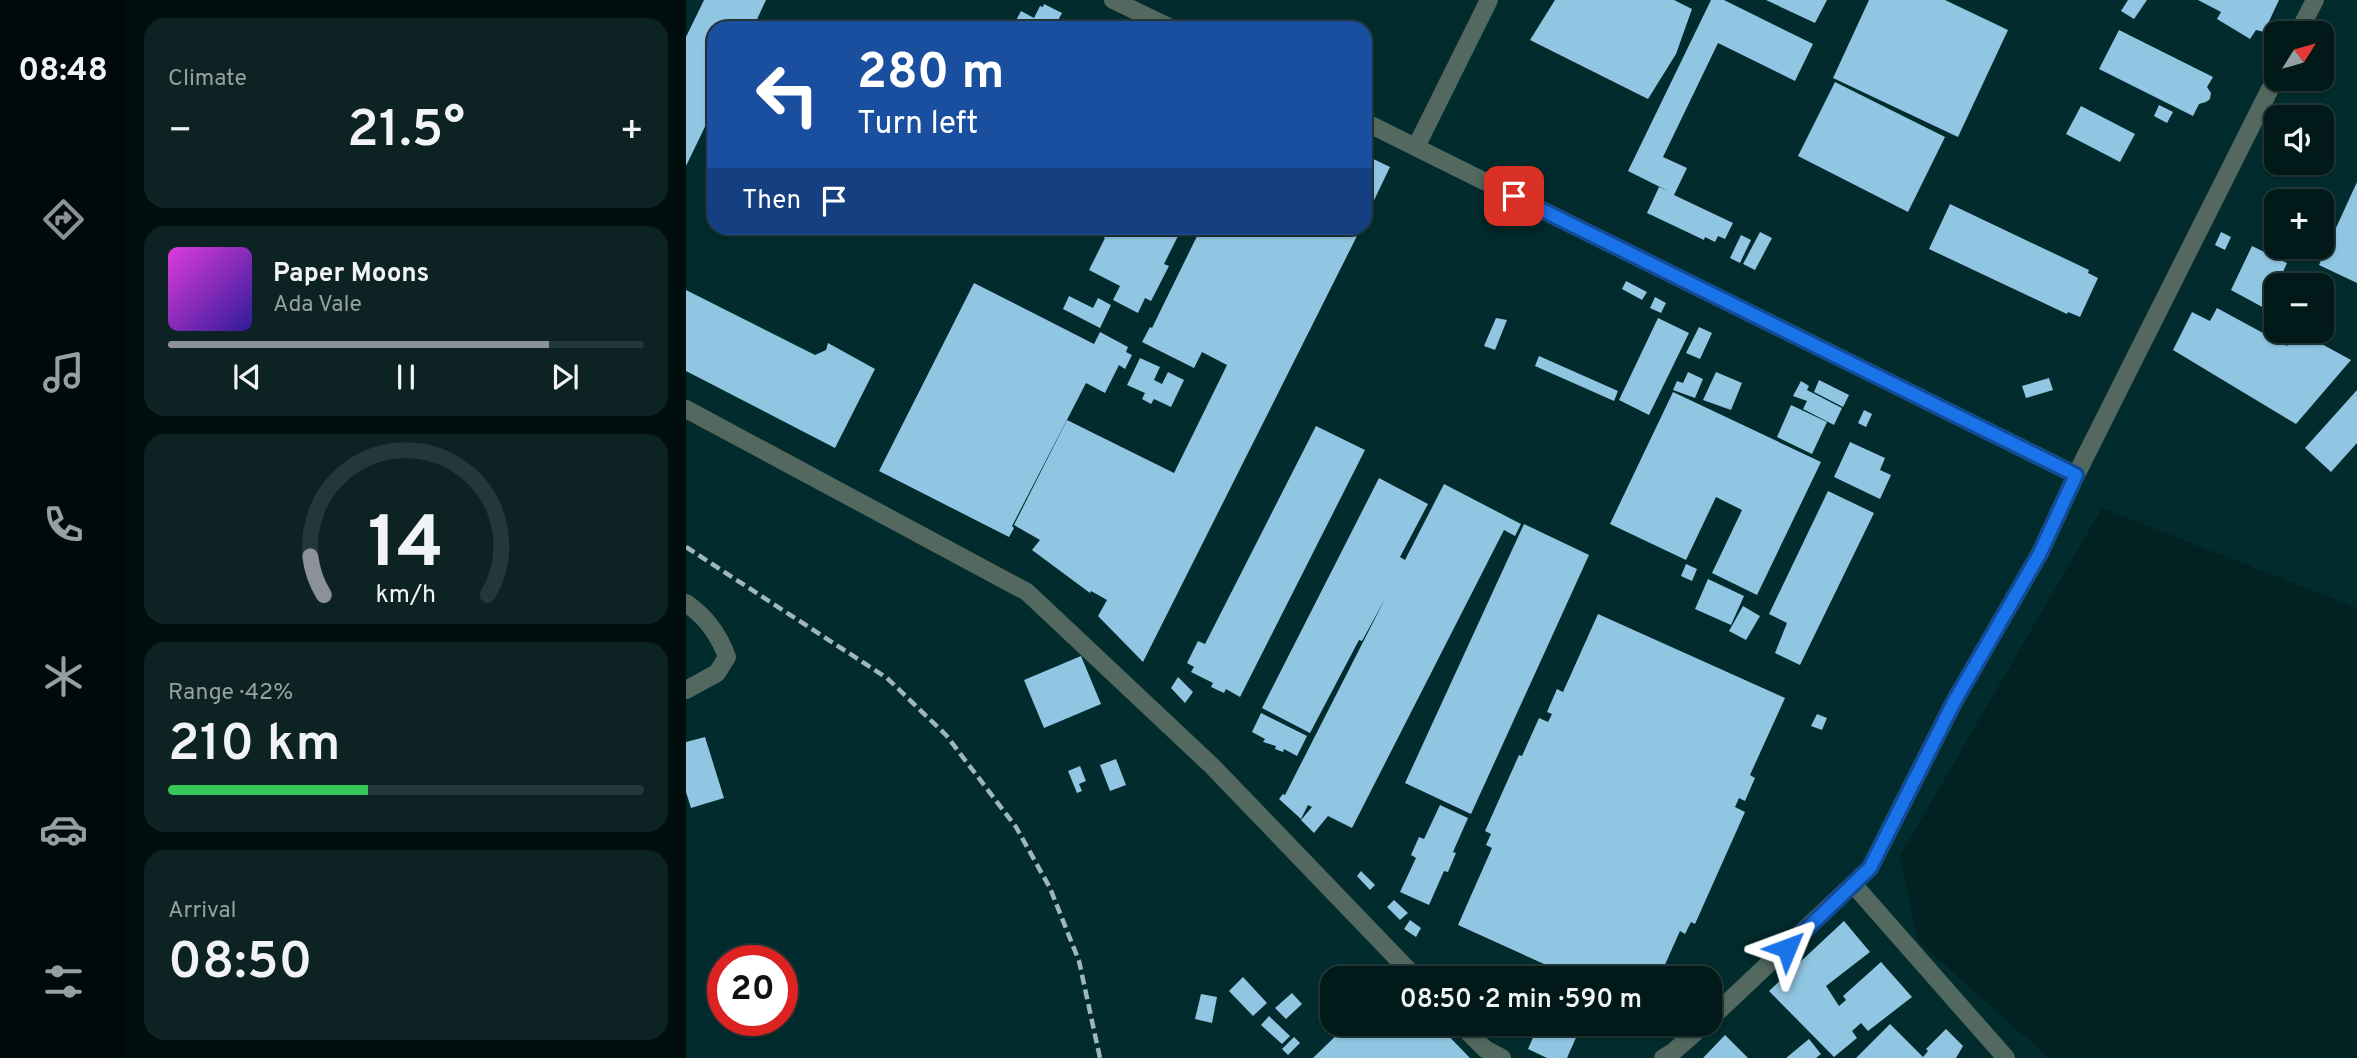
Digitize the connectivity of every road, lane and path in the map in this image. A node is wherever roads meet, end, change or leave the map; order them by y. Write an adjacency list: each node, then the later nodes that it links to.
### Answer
1 (1113, 0): 4 (lane)
2 (1489, 0): 8 (lane)
3 (2315, 0): 5 (lane)
4 (1156, 21)
5 (2304, 21)
6 (2269, 91): 10 (lane)
7 (1372, 125): 8 (lane)
8 (1416, 147): 10 (lane)
9 (686, 409): 14 (lane)
10 (2076, 475): 13 (lane)
11 (686, 603): 12 (lane)
12 (686, 690)
13 (1853, 884): 15 (lane); 20 (lane)
14 (1404, 966)
15 (1722, 1008)
16 (1472, 1036): 18 (lane)
17 (1691, 1036): 19 (lane)
18 (1502, 1058)
19 (1663, 1058)
20 (2006, 1058)

